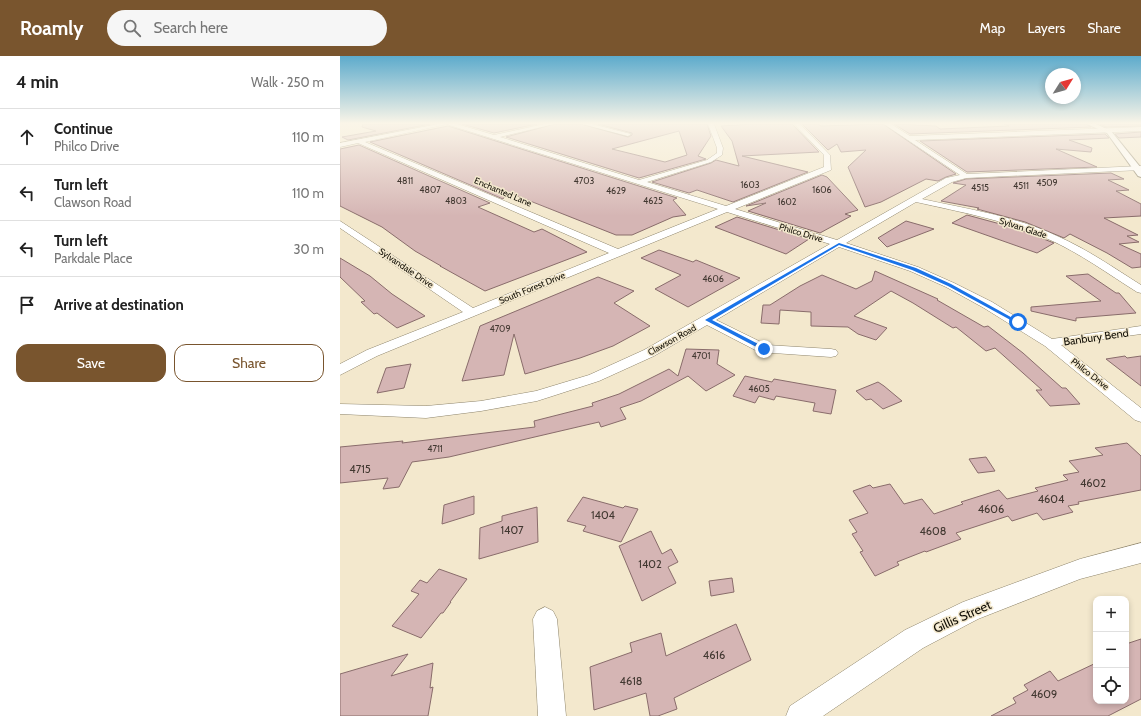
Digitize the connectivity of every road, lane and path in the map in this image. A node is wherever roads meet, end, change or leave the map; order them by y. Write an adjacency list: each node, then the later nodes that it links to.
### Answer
1 (390, 155): 14 (street, Enchanted Lane)
2 (551, 155): 9 (street, Philco Drive)
3 (719, 155): 9 (street)
4 (827, 155): 11 (street, South Forest Drive)
5 (934, 155): 8 (street)
6 (1127, 155): 7 (street)
7 (1140, 170): 8 (street, Clawson Road)
8 (966, 176): 10 (street, Clawson Road)
9 (640, 182): 11 (street, Philco Drive)
10 (916, 200): 13 (street, Clawson Road); 15 (street, Sylvan Glade)
11 (725, 210): 13 (street, Philco Drive); 14 (street, South Forest Drive)
12 (340, 224): 16 (street, Sylvandale Drive)
13 (839, 244): 17 (street, Clawson Road); 19 (street, Philco Drive)
14 (618, 252): 16 (street, South Forest Drive)
15 (1141, 290)
16 (471, 312): 21 (street, South Forest Drive)
17 (708, 320): 20 (street); 22 (street, Clawson Road)
18 (1141, 330): 19 (street, Banbury Bend)
19 (1050, 343): 23 (street, Philco Drive)
20 (831, 353)
21 (340, 370)
22 (340, 409)
23 (1141, 416)
24 (1141, 553): 27 (street, Gillis Street)
25 (545, 619): 26 (street)
26 (552, 716)
27 (800, 716)

